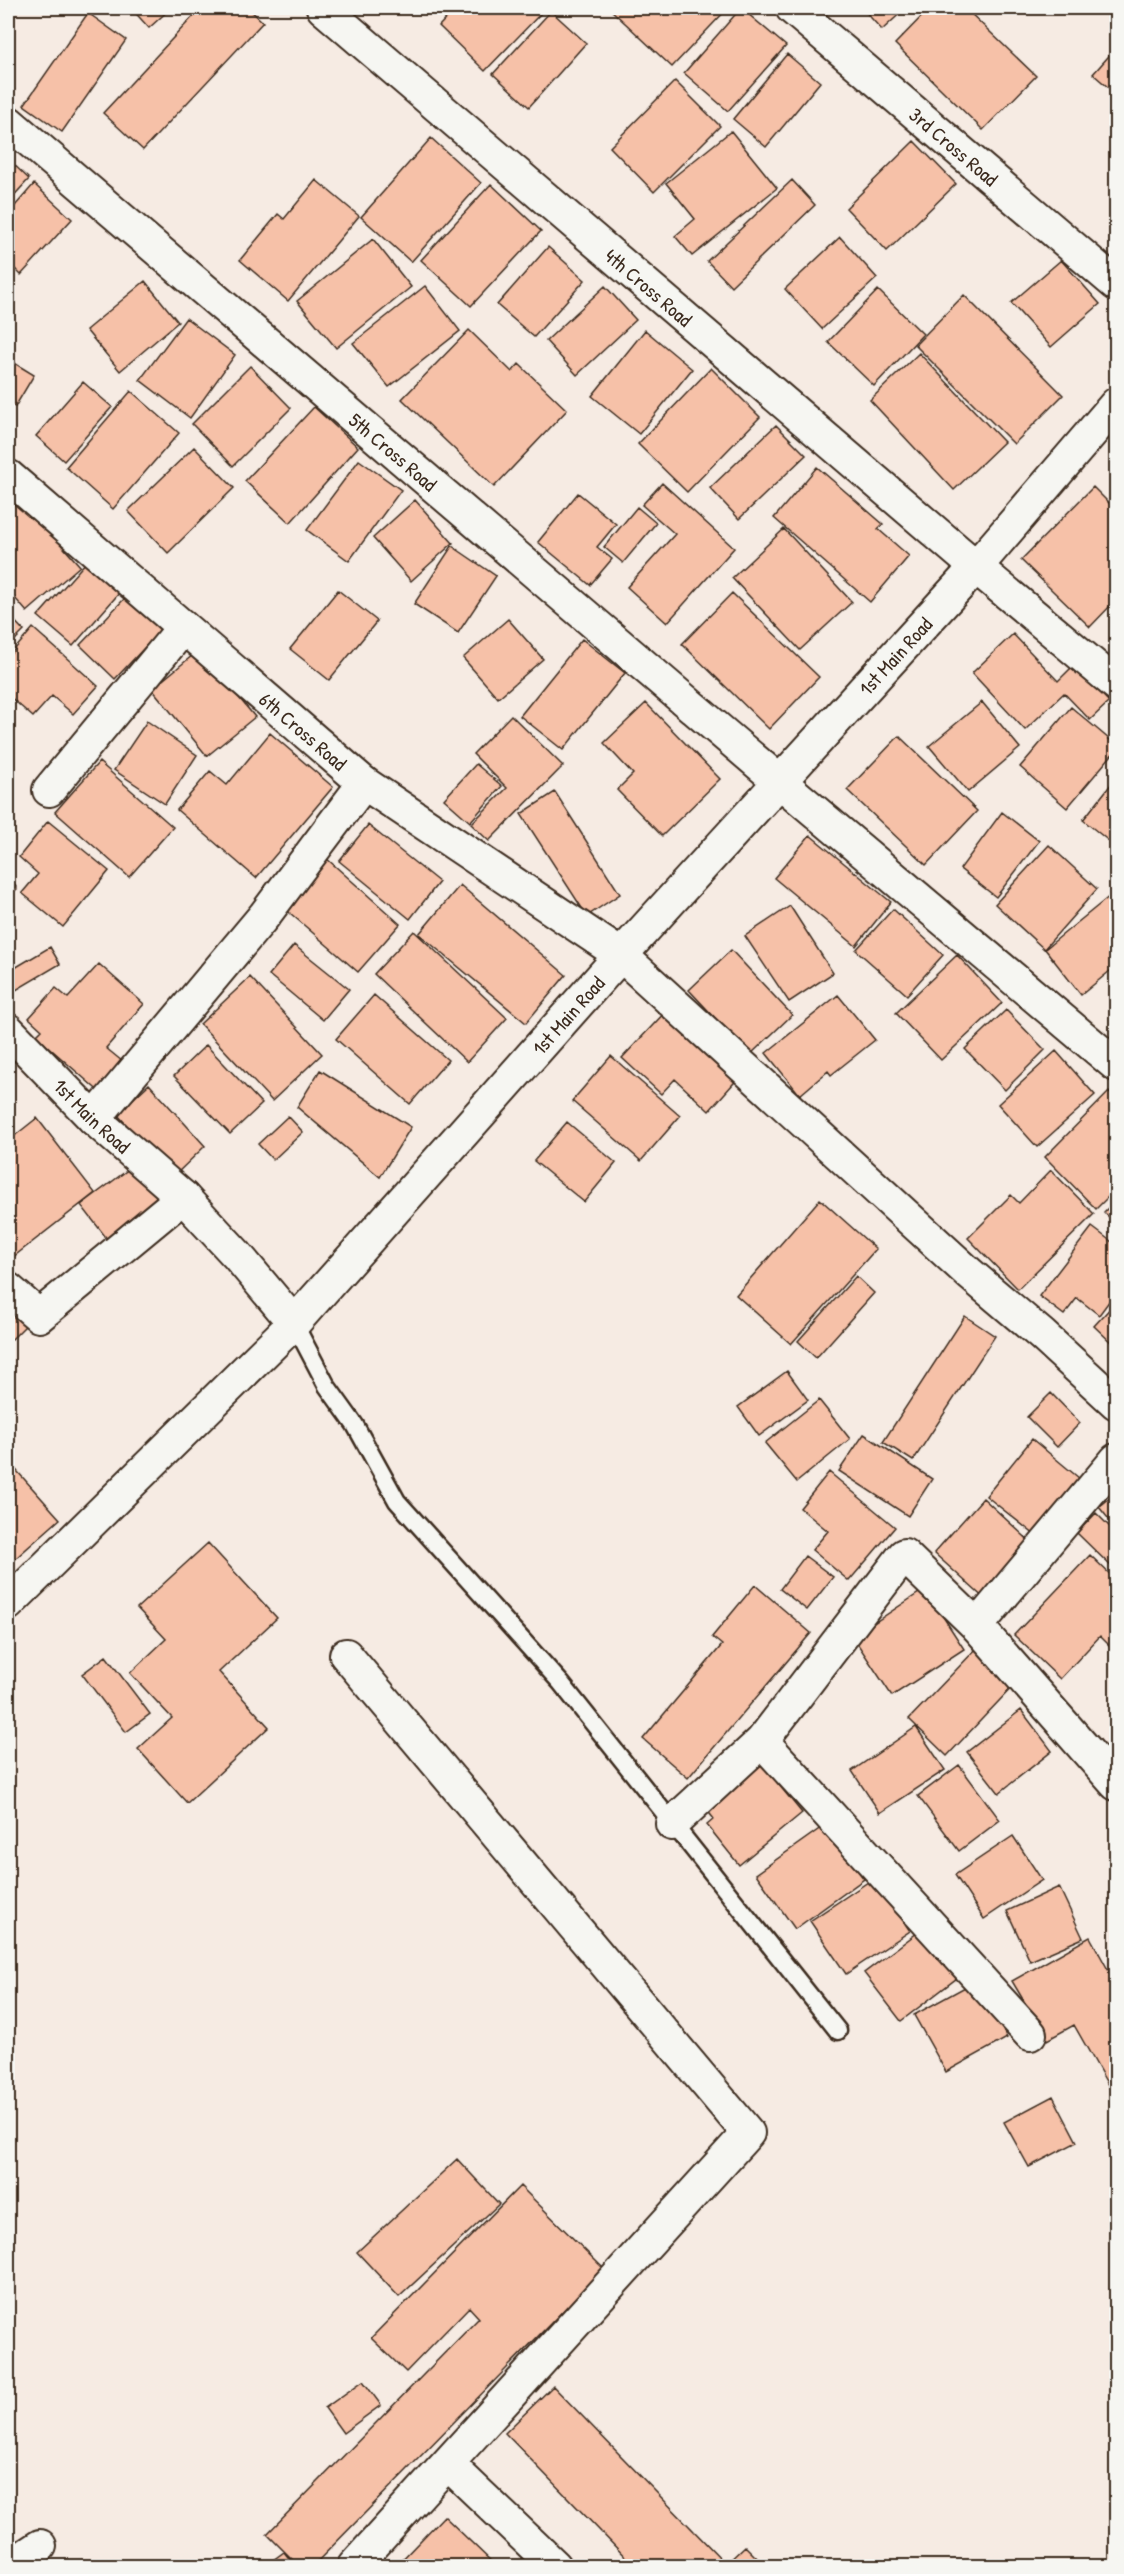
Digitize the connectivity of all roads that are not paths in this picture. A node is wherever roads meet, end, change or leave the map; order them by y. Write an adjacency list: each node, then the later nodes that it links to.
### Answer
1 (323, 8): 7 (street, 4th Cross Road)
2 (792, 8): 4 (street, 3rd Cross Road)
3 (8, 122): 10 (street, 5th Cross Road)
4 (1116, 284)
5 (1116, 404): 7 (street, 1st Main Road)
6 (8, 476): 8 (street, 6th Cross Road)
7 (976, 567): 9 (street, 4th Cross Road); 10 (street, 1st Main Road)
8 (183, 628): 11 (street, 6th Cross Road); 12 (street)
9 (1116, 684)
10 (779, 781): 13 (street, 1st Main Road); 15 (street, 5th Cross Road)
11 (364, 783): 13 (street, 6th Cross Road); 16 (street)
12 (49, 790)
13 (621, 955): 19 (street, 1st Main Road); 20 (street, 6th Cross Road)
14 (8, 1030): 16 (street, 1st Main Road)
15 (1116, 1065)
16 (94, 1119): 17 (street, 1st Main Road)
17 (183, 1197): 18 (street); 19 (street, 1st Main Road)
18 (8, 1289)
19 (294, 1323): 22 (street); 27 (lane)
20 (1116, 1403)
21 (1116, 1460): 23 (street)
22 (8, 1604)
23 (977, 1626): 25 (street); 26 (street)
24 (346, 1655): 30 (street)
25 (762, 1741): 27 (street); 29 (street)
26 (1116, 1784)
27 (672, 1824): 28 (lane)
28 (838, 2031)
29 (1030, 2034)
30 (448, 2464): 33 (street); 34 (street)
31 (40, 2546): 32 (street)
32 (10, 2566)
33 (354, 2566)
34 (555, 2566)

